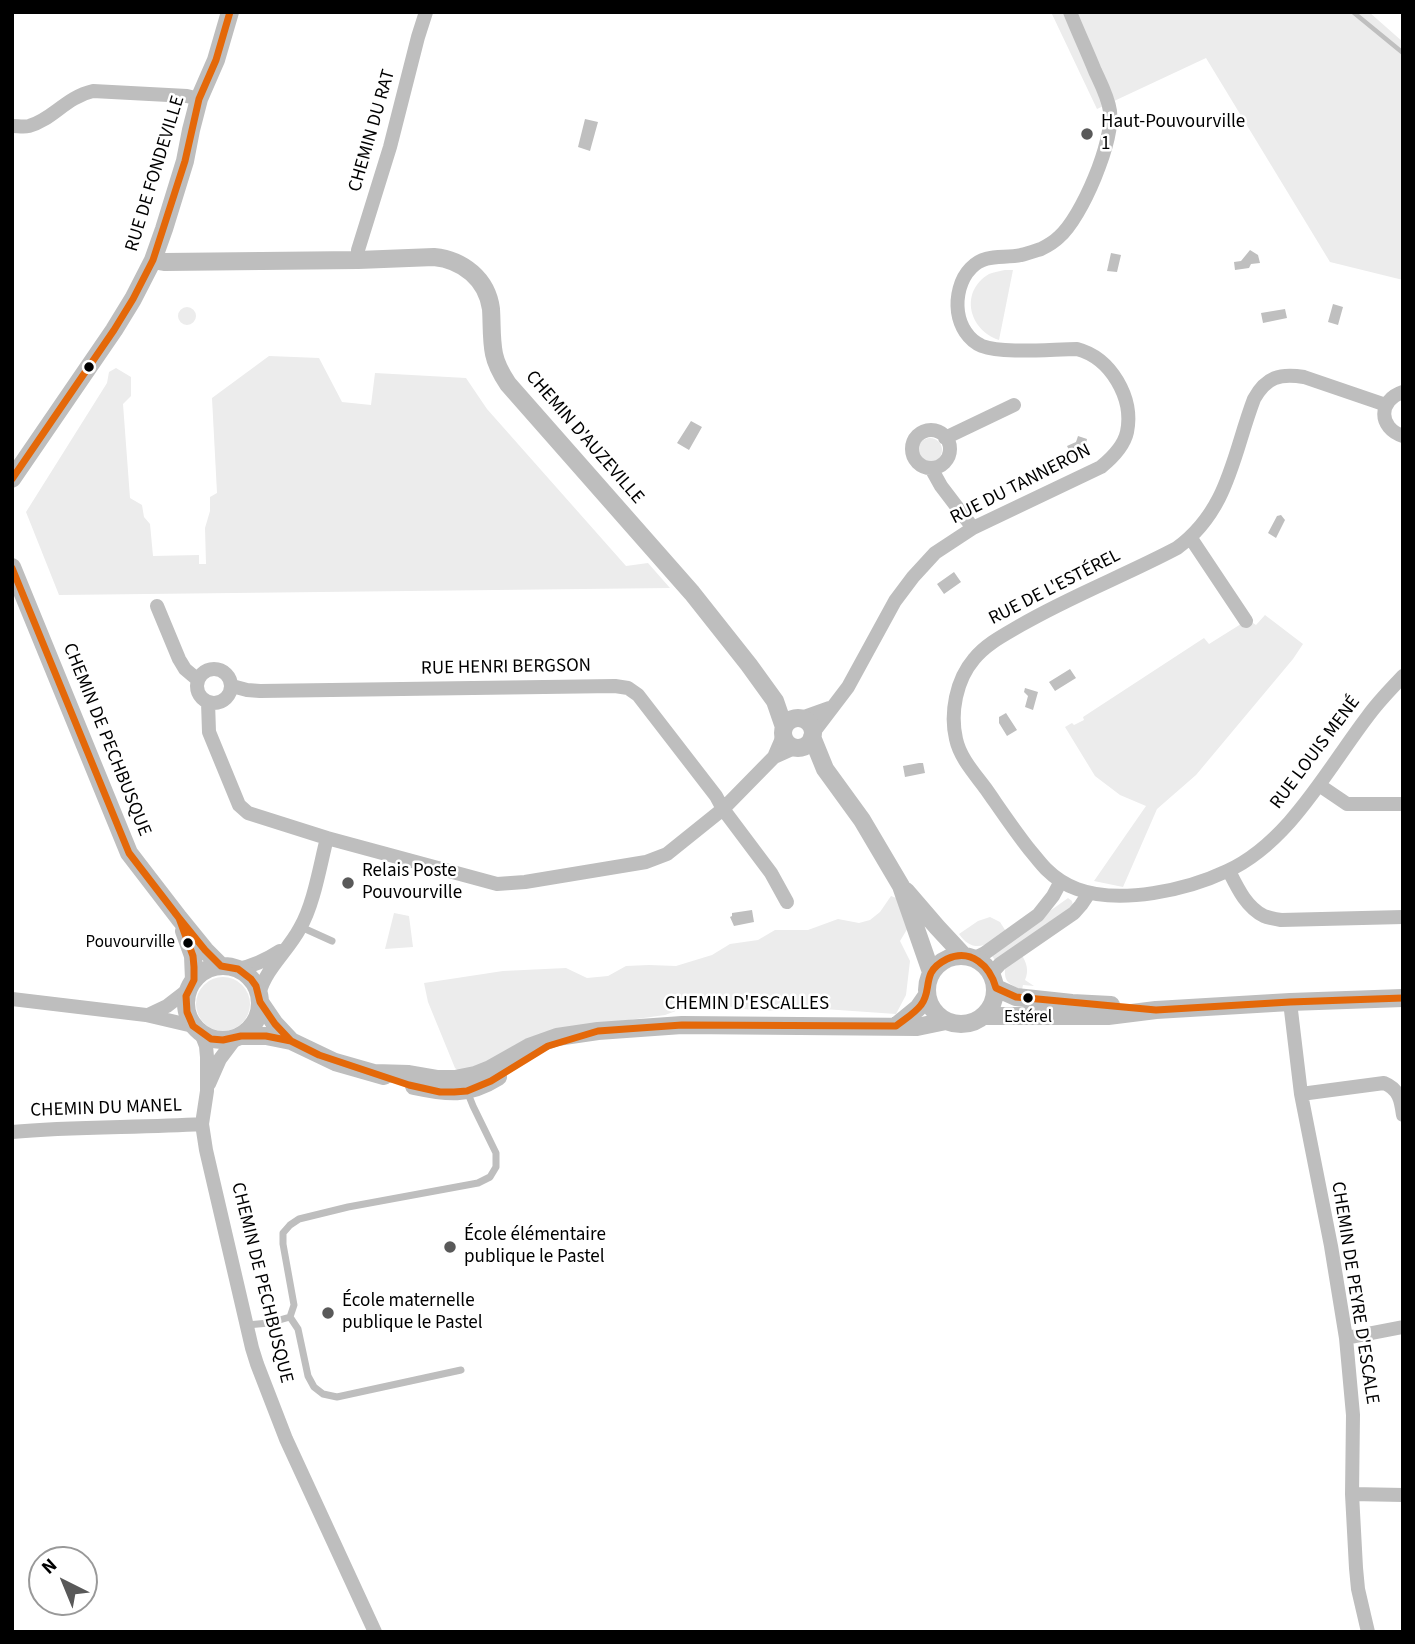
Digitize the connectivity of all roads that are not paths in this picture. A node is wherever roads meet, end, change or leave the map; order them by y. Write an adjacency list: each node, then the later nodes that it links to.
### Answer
1 (230, 12): 4 (street, RUE DE FONDEVILLE)
2 (426, 12): 7 (street, CHEMIN DU RAT)
3 (1070, 12): 15 (street, RUE DU TANNERON)
4 (199, 99): 5 (street); 6 (street, RUE DE FONDEVILLE)
5 (12, 126)
6 (153, 260): 7 (street, CHEMIN D'AUZEVILLE); 14 (street, RUE DE FONDEVILLE)
7 (358, 260): 24 (street, CHEMIN D'AUZEVILLE)
8 (1403, 391): 10 (street)
9 (1014, 405): 12 (street)
10 (1386, 405): 11 (street); 16 (street, RUE DE L'ESTÉREL)
11 (1403, 436)
12 (945, 438): 13 (street); 13 (street)
13 (932, 468): 15 (street)
14 (12, 479)
15 (973, 528): 24 (street, RUE DU TANNERON)
16 (1191, 537): 19 (street); 30 (street, RUE DE L'ESTÉREL)
17 (12, 567): 35 (street, CHEMIN DE PECHBUSQUE)
18 (157, 606): 21 (street)
19 (1246, 621)
20 (1403, 676): 25 (street, RUE LOUIS MENÉ)
21 (198, 680): 22 (street); 23 (street)
22 (232, 686): 23 (street); 27 (street, RUE HENRI BERGSON)
23 (208, 702): 28 (street)
24 (798, 733): 27 (street, RUE DU TANNERON); 31 (street, CHEMIN D'AUZEVILLE)
25 (1319, 785): 26 (street); 29 (street, RUE LOUIS MENÉ)
26 (1403, 804)
27 (723, 808): 28 (street); 33 (street)
28 (327, 838): 36 (street)
29 (1229, 871): 32 (street, RUE LOUIS MENÉ); 34 (street)
30 (1061, 881): 32 (street, RUE LOUIS MENÉ); 39 (street)
31 (901, 886): 39 (street, CHEMIN D'AUZEVILLE); 41 (street, CHEMIN D'AUZEVILLE)
32 (1089, 893): 42 (street)
33 (787, 902)
34 (1403, 917)
35 (179, 918): 40 (street, CHEMIN DE PECHBUSQUE); 43 (street, CHEMIN DE PECHBUSQUE)
36 (301, 928): 37 (lane); 38 (street)
37 (332, 941)
38 (287, 947): 40 (street); 45 (street)
39 (969, 957): 41 (street); 42 (street)
40 (229, 967): 43 (street); 45 (street)
41 (931, 972): 44 (street)
42 (994, 980): 49 (street); 51 (street)
43 (191, 984): 50 (street); 54 (street)
44 (927, 995): 52 (street); 53 (street)
45 (260, 998): 55 (street); 56 (street, CHEMIN D'ESCALLES)
46 (1403, 998): 48 (street)
47 (12, 999): 50 (street)
48 (1290, 1002): 49 (street); 59 (street, CHEMIN DE PEYRE D'ESCALE)
49 (1156, 1010): 51 (street)
50 (146, 1015): 54 (street)
51 (985, 1016): 52 (street)
52 (946, 1021): 53 (street, CHEMIN D'ESCALLES)
53 (896, 1026): 57 (street, CHEMIN D'ESCALLES)
54 (197, 1030): 55 (street); 58 (street, CHEMIN DE PECHBUSQUE)
55 (238, 1037): 56 (street, CHEMIN D'ESCALLES); 58 (street, CHEMIN DE PECHBUSQUE)
56 (291, 1041): 57 (street, CHEMIN D'ESCALLES)
57 (471, 1083): 63 (lane)
58 (206, 1091): 61 (street, CHEMIN DE PECHBUSQUE)
59 (1301, 1094): 60 (street); 66 (street, CHEMIN DE PEYRE D'ESCALE)
60 (1403, 1115)
61 (202, 1124): 62 (street, CHEMIN DU MANEL); 64 (street, CHEMIN DE PECHBUSQUE)
62 (12, 1132)
63 (290, 1317): 64 (lane); 67 (lane)
64 (247, 1325): 70 (street, CHEMIN DE PECHBUSQUE)
65 (1403, 1327): 66 (street)
66 (1346, 1338): 68 (street, CHEMIN DE PEYRE D'ESCALE)
67 (461, 1370)
68 (1352, 1494): 69 (street); 71 (street, CHEMIN DE PEYRE D'ESCALE)
69 (1403, 1494)
70 (375, 1632)
71 (1368, 1632)

